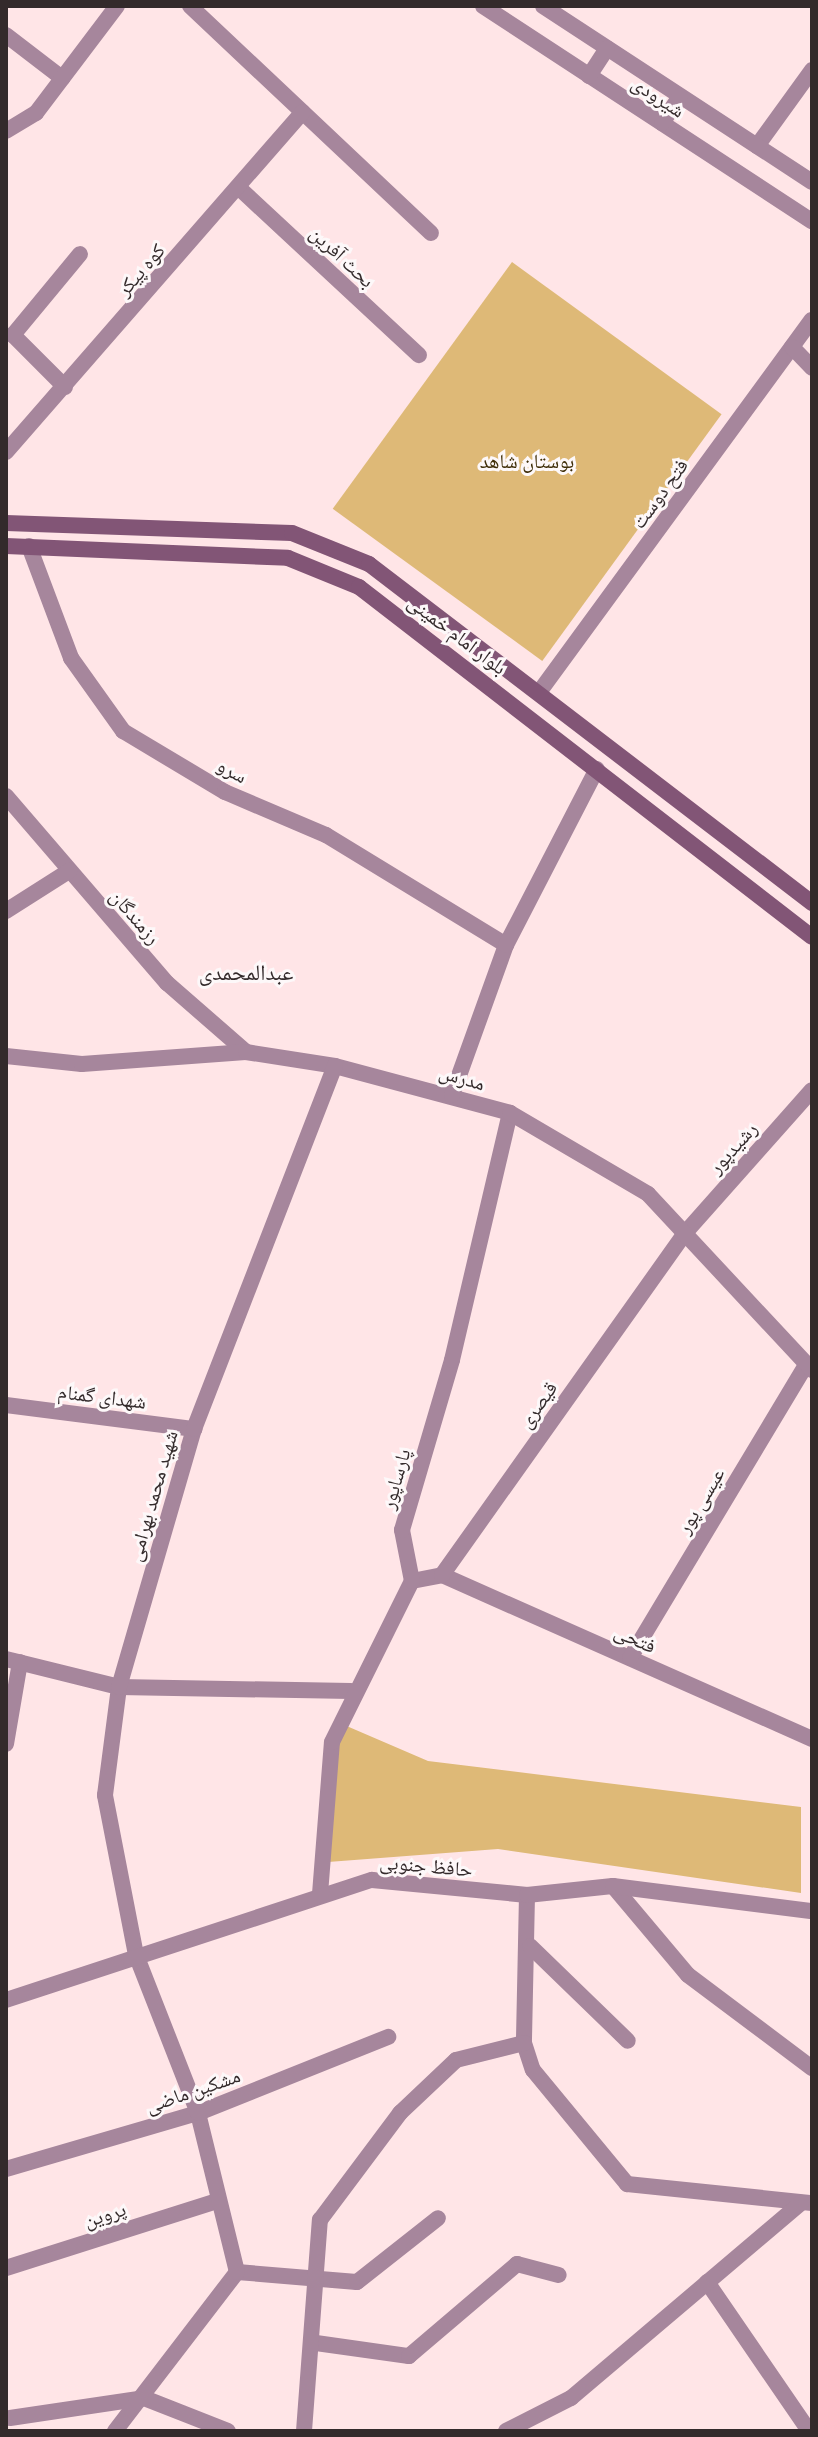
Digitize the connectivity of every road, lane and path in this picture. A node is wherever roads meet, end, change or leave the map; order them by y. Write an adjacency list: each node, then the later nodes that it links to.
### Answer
1 (117, 6): 9 (street)
2 (190, 6): 11 (street)
3 (483, 6): 8 (street, شیرودی)
4 (543, 6): 6 (street, شیرودی)
5 (6, 35): 9 (street)
6 (607, 48): 8 (street); 10 (street, شیرودی)
7 (812, 70): 14 (street)
8 (589, 76): 12 (street, شیرودی)
9 (62, 78): 13 (street)
10 (680, 96): 12 (street); 14 (street, شیرودی)
11 (303, 112): 16 (street, کوه پیکر); 18 (street)
12 (662, 123): 17 (street, شیرودی)
13 (6, 131)
14 (757, 146): 15 (street, شیرودی)
15 (812, 182)
16 (238, 187): 22 (street, بحث آفرین); 24 (street, کوه پیکر)
17 (812, 221)
18 (431, 233)
19 (80, 254): 24 (street)
20 (812, 320): 21 (street, فتح دوست)
21 (792, 347): 23 (street); 29 (street, فتح دوست)
22 (419, 355)
23 (812, 368)
24 (65, 387): 25 (street, کوه پیکر)
25 (6, 452)
26 (6, 523): 29 (main road, بلوار امام خمینی)
27 (6, 546): 28 (main road, بلوار امام خمینی)
28 (29, 546): 30 (main road, بلوار امام خمینی); 36 (street, سرو)
29 (540, 691): 33 (main road, بلوار امام خمینی)
30 (597, 769): 35 (main road, بلوار امام خمینی); 36 (street)
31 (6, 796): 32 (street, رزمندگان)
32 (69, 871): 34 (street); 37 (street, رزمندگان)
33 (812, 903)
34 (6, 911)
35 (812, 937)
36 (506, 945): 41 (street)
37 (246, 1052): 38 (street, مدرس); 39 (street, مدرس)
38 (6, 1056)
39 (335, 1066): 41 (street, مدرس); 46 (street, شهید محمد بهرامی)
40 (812, 1090): 43 (street, رشیدپور)
41 (452, 1095): 42 (street, مدرس)
42 (510, 1113): 43 (street, مدرس); 48 (street, پارساپور)
43 (685, 1233): 44 (street, مدرس); 47 (street, قیصری)
44 (809, 1367): 49 (street, عیسی پور)
45 (6, 1405): 46 (street, شهدای گمنام)
46 (194, 1429): 51 (street, شهید محمد بهرامی)
47 (442, 1575): 48 (street); 49 (street, فتحی)
48 (412, 1581): 52 (street)
49 (630, 1658): 53 (street, فتحی)
50 (13, 1660): 51 (street); 54 (street)
51 (119, 1687): 52 (street); 60 (street, شهید محمد بهرامی)
52 (351, 1691): 56 (street)
53 (812, 1739)
54 (6, 1744)
55 (613, 1886): 57 (street, حافظ جنوبی); 58 (street, حافظ جنوبی); 65 (street)
56 (320, 1894): 57 (street, حافظ جنوبی); 60 (street, حافظ جنوبی)
57 (527, 1895): 59 (street)
58 (812, 1911)
59 (530, 1946): 63 (street); 64 (street)
60 (136, 1955): 61 (street, حافظ جنوبی); 66 (street, شهید محمد بهرامی)
61 (6, 2000)
62 (388, 2037): 66 (street, مشکین ماضی)
63 (628, 2041)
64 (524, 2043): 69 (street); 74 (street)
65 (812, 2068)
66 (198, 2113): 67 (street, مشکین ماضی); 68 (street, شهید محمد بهرامی)
67 (6, 2169)
68 (217, 2201): 71 (street, پروین); 72 (street, شهید محمد بهرامی)
69 (806, 2203): 75 (street)
70 (438, 2218): 74 (street)
71 (6, 2268)
72 (237, 2272): 74 (street); 77 (street)
73 (559, 2275): 76 (street)
74 (315, 2281): 76 (street)
75 (707, 2282): 82 (street); 83 (street)
76 (316, 2343): 81 (street)
77 (144, 2398): 78 (street); 79 (street); 80 (street)
78 (7, 2415)
79 (115, 2431)
80 (228, 2431)
81 (304, 2431)
82 (506, 2431)
83 (809, 2431)

